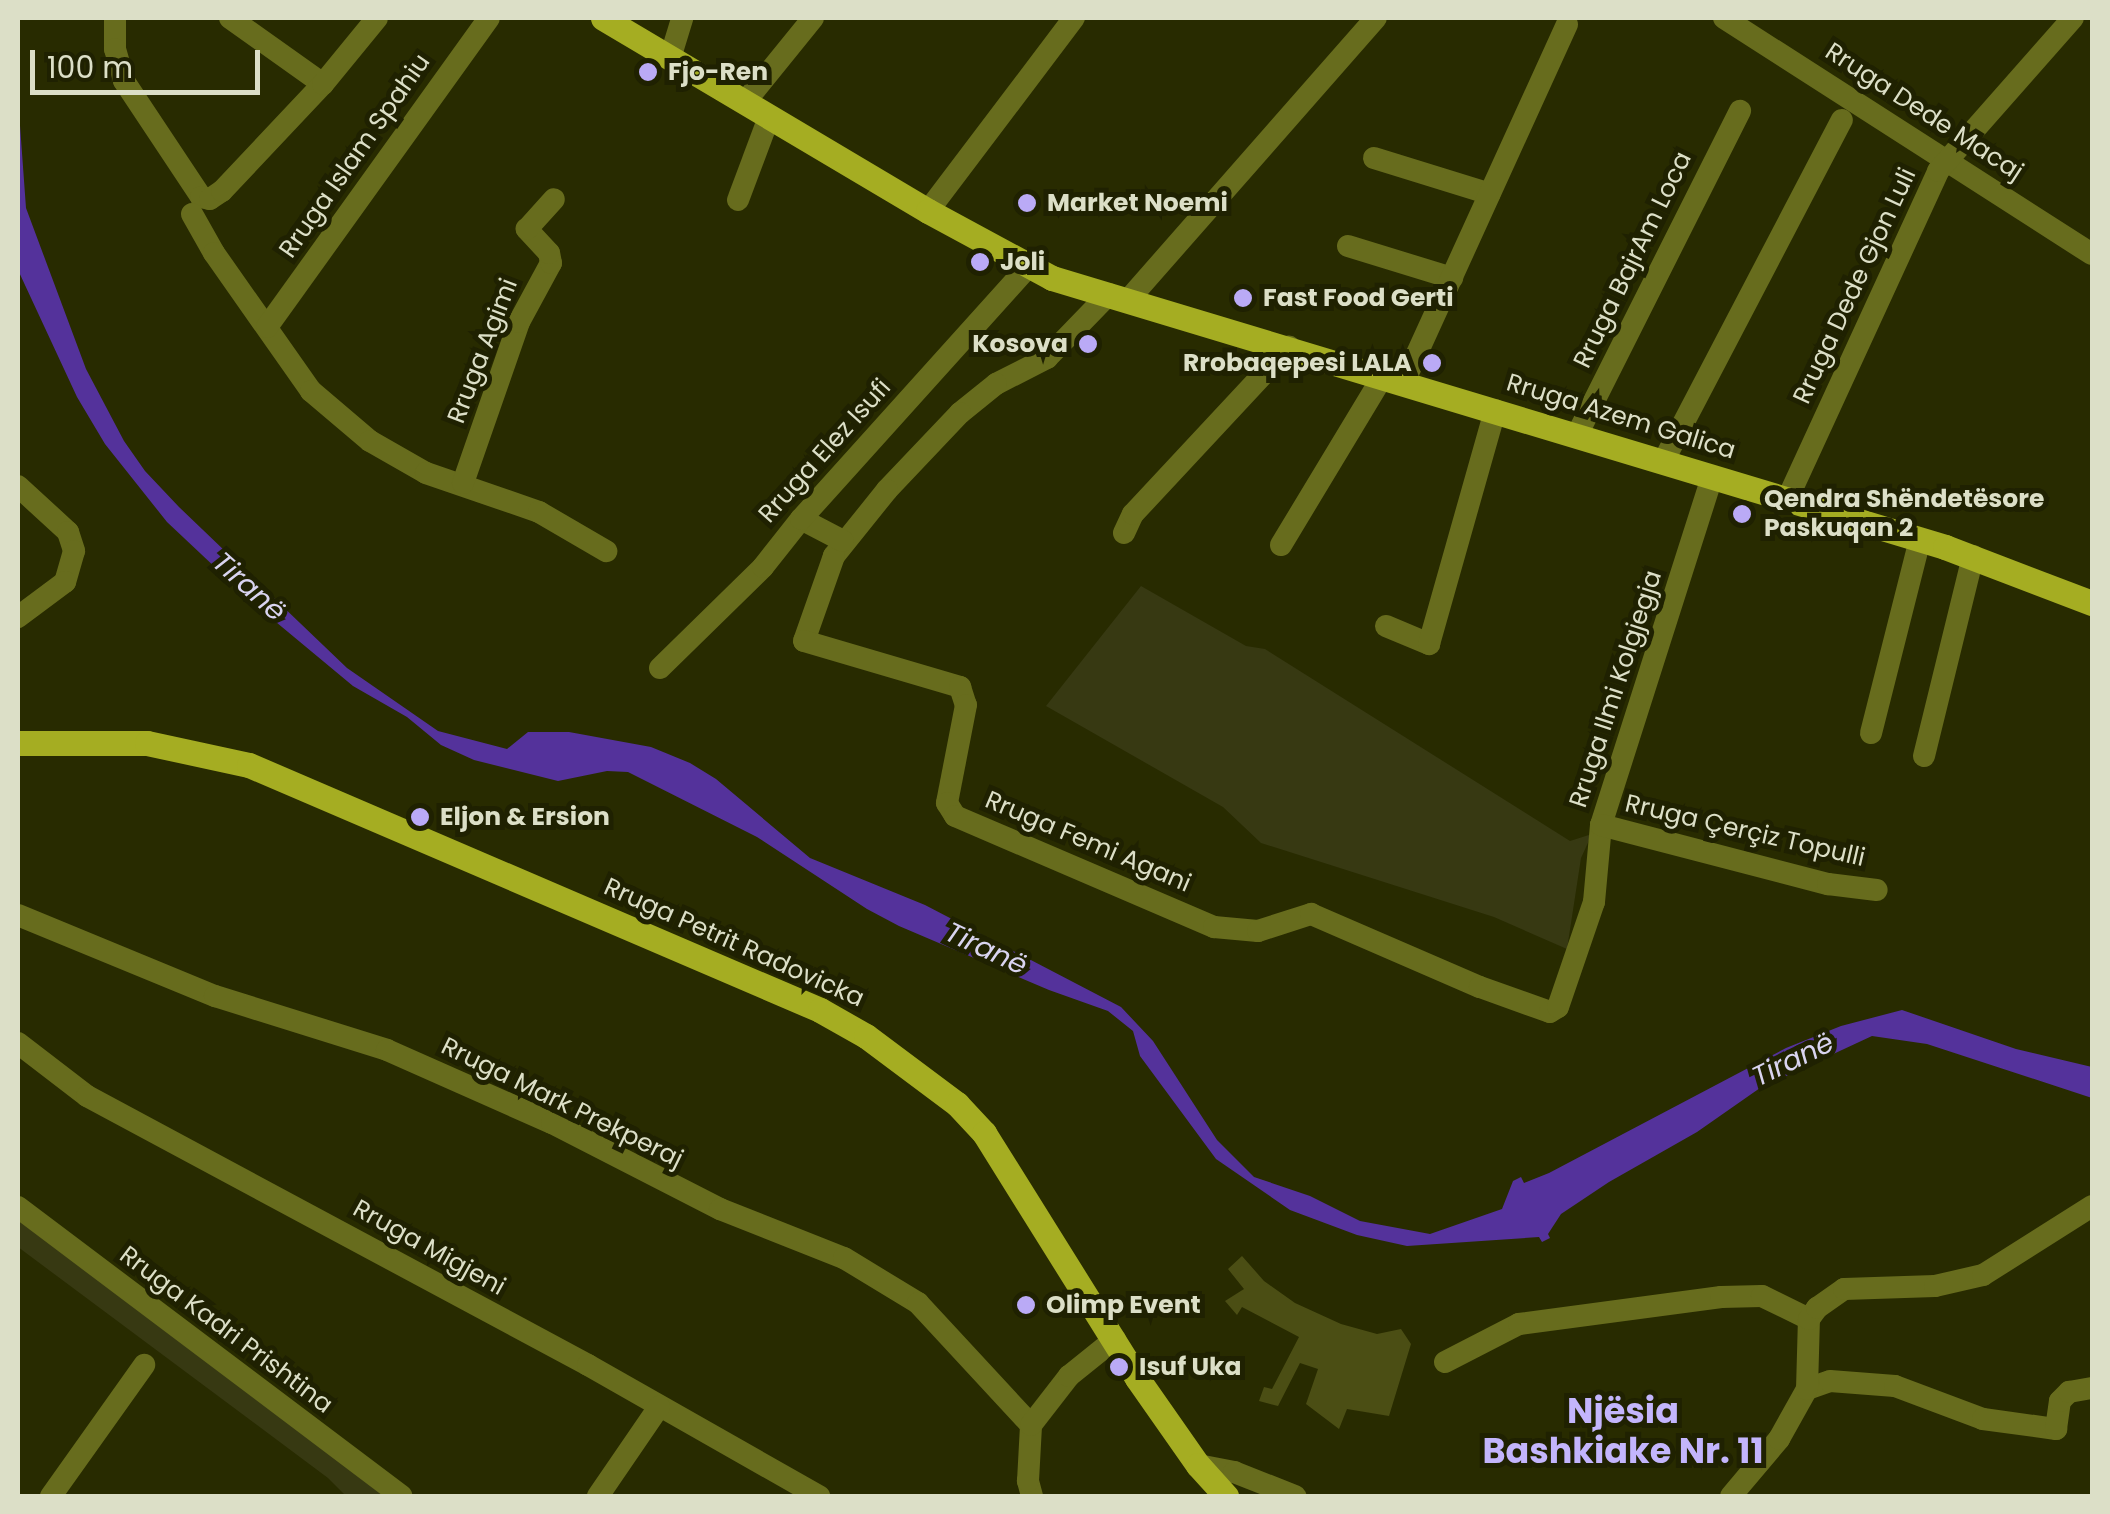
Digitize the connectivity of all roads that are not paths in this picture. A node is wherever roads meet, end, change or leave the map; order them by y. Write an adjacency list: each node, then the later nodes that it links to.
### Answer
1 (115, 18): 25 (street)
2 (230, 18): 14 (street)
3 (377, 18): 14 (street)
4 (489, 18): 31 (street, Rruga Islam Spahiu)
5 (604, 18): 13 (main road)
6 (682, 18): 13 (street)
7 (813, 18): 15 (street)
8 (1074, 18): 24 (street)
9 (1376, 18): 30 (street)
10 (1724, 18): 20 (street, Rruga Dede Macaj)
11 (2073, 18): 20 (street, Rruga Dede Gjon Luli)
12 (1568, 24): 21 (street)
13 (670, 55): 15 (main road)
14 (323, 84): 25 (street)
15 (746, 102): 17 (main road)
16 (1740, 111): 35 (street, Rruga BajrAm Loca)
17 (769, 117): 23 (street); 24 (main road)
18 (1842, 120): 36 (street)
19 (1374, 158): 21 (street)
20 (1948, 158): 27 (street, Rruga Dede Macaj); 40 (street, Rruga Dede Gjon Luli)
21 (1490, 194): 29 (street)
22 (554, 199): 38 (street, Rruga Agimi)
23 (738, 200)
24 (928, 211): 28 (main road)
25 (193, 212): 31 (street)
26 (1348, 246): 29 (street)
27 (2092, 254)
28 (1028, 267): 30 (main road); 41 (street, Rruga Elez Isufi)
29 (1452, 278): 33 (street)
30 (1119, 296): 32 (main road, Rruga Azem Galica); 44 (street)
31 (267, 327): 38 (street)
32 (1289, 347): 33 (main road, Rruga Azem Galica); 42 (street)
33 (1394, 379): 34 (main road, Rruga Azem Galica); 45 (street)
34 (1496, 410): 35 (main road, Rruga Azem Galica); 50 (street)
35 (1578, 436): 36 (main road, Rruga Azem Galica)
36 (1664, 462): 37 (main road, Rruga Azem Galica)
37 (1712, 477): 40 (main road, Rruga Azem Galica); 55 (street, Rruga Ilmi Kolgjegja)
38 (463, 483): 46 (street)
39 (18, 486): 49 (street)
40 (1787, 500): 43 (main road, Rruga Azem Galica)
41 (800, 519): 44 (street); 51 (street, Rruga Elez Isufi)
42 (1124, 533)
43 (1920, 539): 47 (main road, Rruga Azem Galica); 52 (street)
44 (843, 540): 58 (street, Rruga Femi Agani)
45 (1281, 545)
46 (606, 550)
47 (1974, 556): 48 (main road, Rruga Azem Galica); 54 (street)
48 (2092, 603)
49 (18, 617)
50 (1386, 626)
51 (660, 668)
52 (1871, 733)
53 (18, 743): 63 (main road, Rruga Petrit Radovicka)
54 (1924, 756)
55 (1601, 825): 56 (street, Rruga Çerçiz Topulli); 58 (street, Rruga Ilmi Kolgjegja)
56 (1877, 890)
57 (18, 914): 69 (street, Rruga Mark Prekperaj)
58 (1311, 914)
59 (18, 1042): 68 (street, Rruga Migjeni)
60 (2092, 1206): 62 (street)
61 (18, 1207): 72 (street, Rruga Kadri Prishtina)
62 (1809, 1319): 64 (street); 67 (street)
63 (1114, 1339): 69 (street); 70 (main road, Rruga Petrit Radovicka)
64 (1445, 1362)
65 (144, 1365): 71 (street)
66 (2092, 1388): 67 (street)
67 (1807, 1389): 78 (street)
68 (659, 1407): 73 (street); 74 (street, Rruga Migjeni)
69 (1031, 1425): 75 (street)
70 (1198, 1465): 76 (main road, Rruga Petrit Radovicka); 77 (street)
71 (50, 1496)
72 (401, 1496)
73 (598, 1496)
74 (819, 1496)
75 (1032, 1496)
76 (1226, 1496)
77 (1294, 1496)
78 (1731, 1496)

